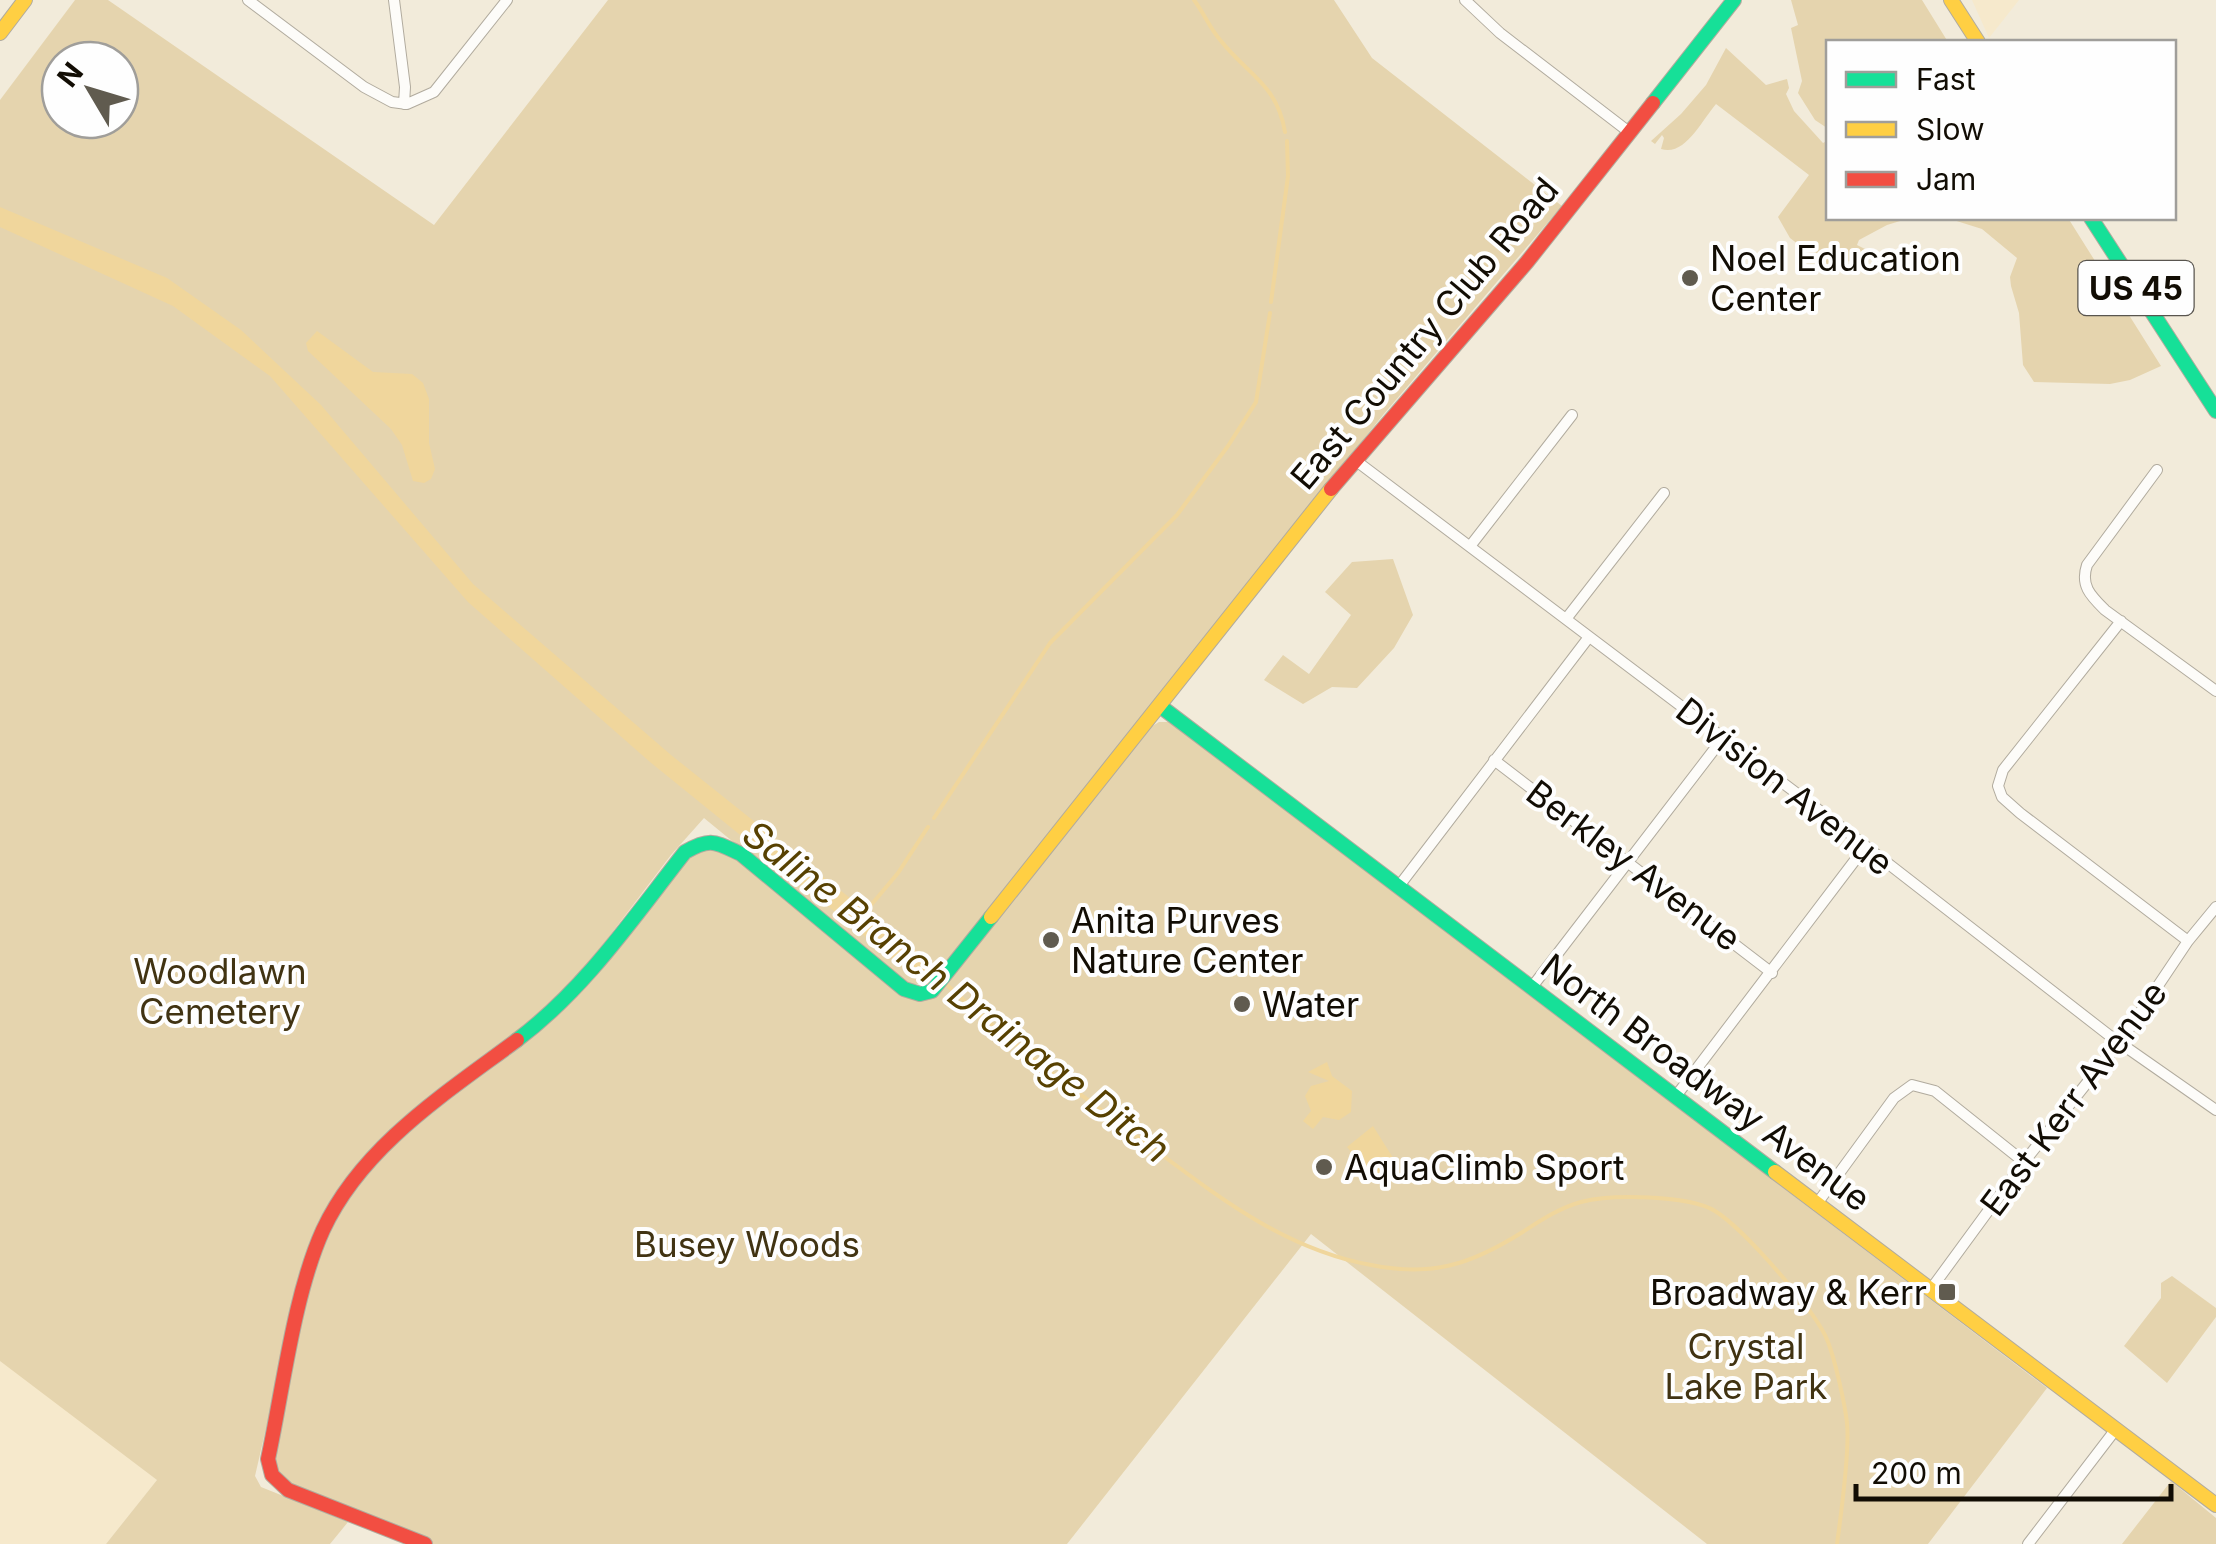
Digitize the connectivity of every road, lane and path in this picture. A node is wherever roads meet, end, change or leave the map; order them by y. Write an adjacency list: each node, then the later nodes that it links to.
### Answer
1 (25, 0): 8 (main road)
2 (248, 0): 10 (street)
3 (394, 0): 10 (street)
4 (507, 0): 10 (street)
5 (1466, 0): 11 (street)
6 (1734, 0): 11 (main road, East Country Club Road)
7 (1951, 0): 9 (main road)
8 (0, 34)
9 (1977, 40)
10 (404, 104)
11 (1629, 132): 15 (main road, East Country Club Road)
12 (2092, 220): 13 (main road, US 45)
13 (2213, 400)
14 (1572, 415): 18 (street)
15 (1354, 460): 18 (street, Division Avenue); 23 (main road, East Country Club Road)
16 (2158, 470): 20 (street)
17 (1664, 494): 19 (street)
18 (1471, 546): 19 (street, Division Avenue)
19 (1566, 619): 21 (street, Division Avenue)
20 (2121, 622): 22 (street); 30 (street)
21 (1589, 637): 24 (street, Division Avenue); 25 (street)
22 (2216, 692)
23 (1160, 706): 28 (main road, North Broadway Avenue); 41 (main road, East Country Club Road)
24 (1723, 738): 26 (street, Division Avenue); 27 (street)
25 (1494, 760): 27 (street, Berkley Avenue); 28 (street)
26 (1864, 847): 31 (street); 33 (street, Division Avenue)
27 (1628, 861): 31 (street, Berkley Avenue); 32 (street)
28 (1399, 886): 32 (main road, North Broadway Avenue)
29 (2216, 907): 30 (street, East Kerr Avenue)
30 (2188, 941): 33 (street, East Kerr Avenue)
31 (1772, 973): 34 (street)
32 (1532, 987): 34 (main road, North Broadway Avenue)
33 (2119, 1042): 35 (street, Division Avenue); 36 (street, East Kerr Avenue)
34 (1676, 1096): 37 (main road, North Broadway Avenue)
35 (2216, 1110)
36 (2024, 1162): 37 (street); 38 (street, East Kerr Avenue)
37 (1816, 1205): 38 (main road, North Broadway Avenue)
38 (1931, 1289): 39 (main road, North Broadway Avenue)
39 (2116, 1429): 40 (main road, North Broadway Avenue); 42 (street)
40 (2216, 1505)
41 (424, 1544)
42 (2028, 1544)

